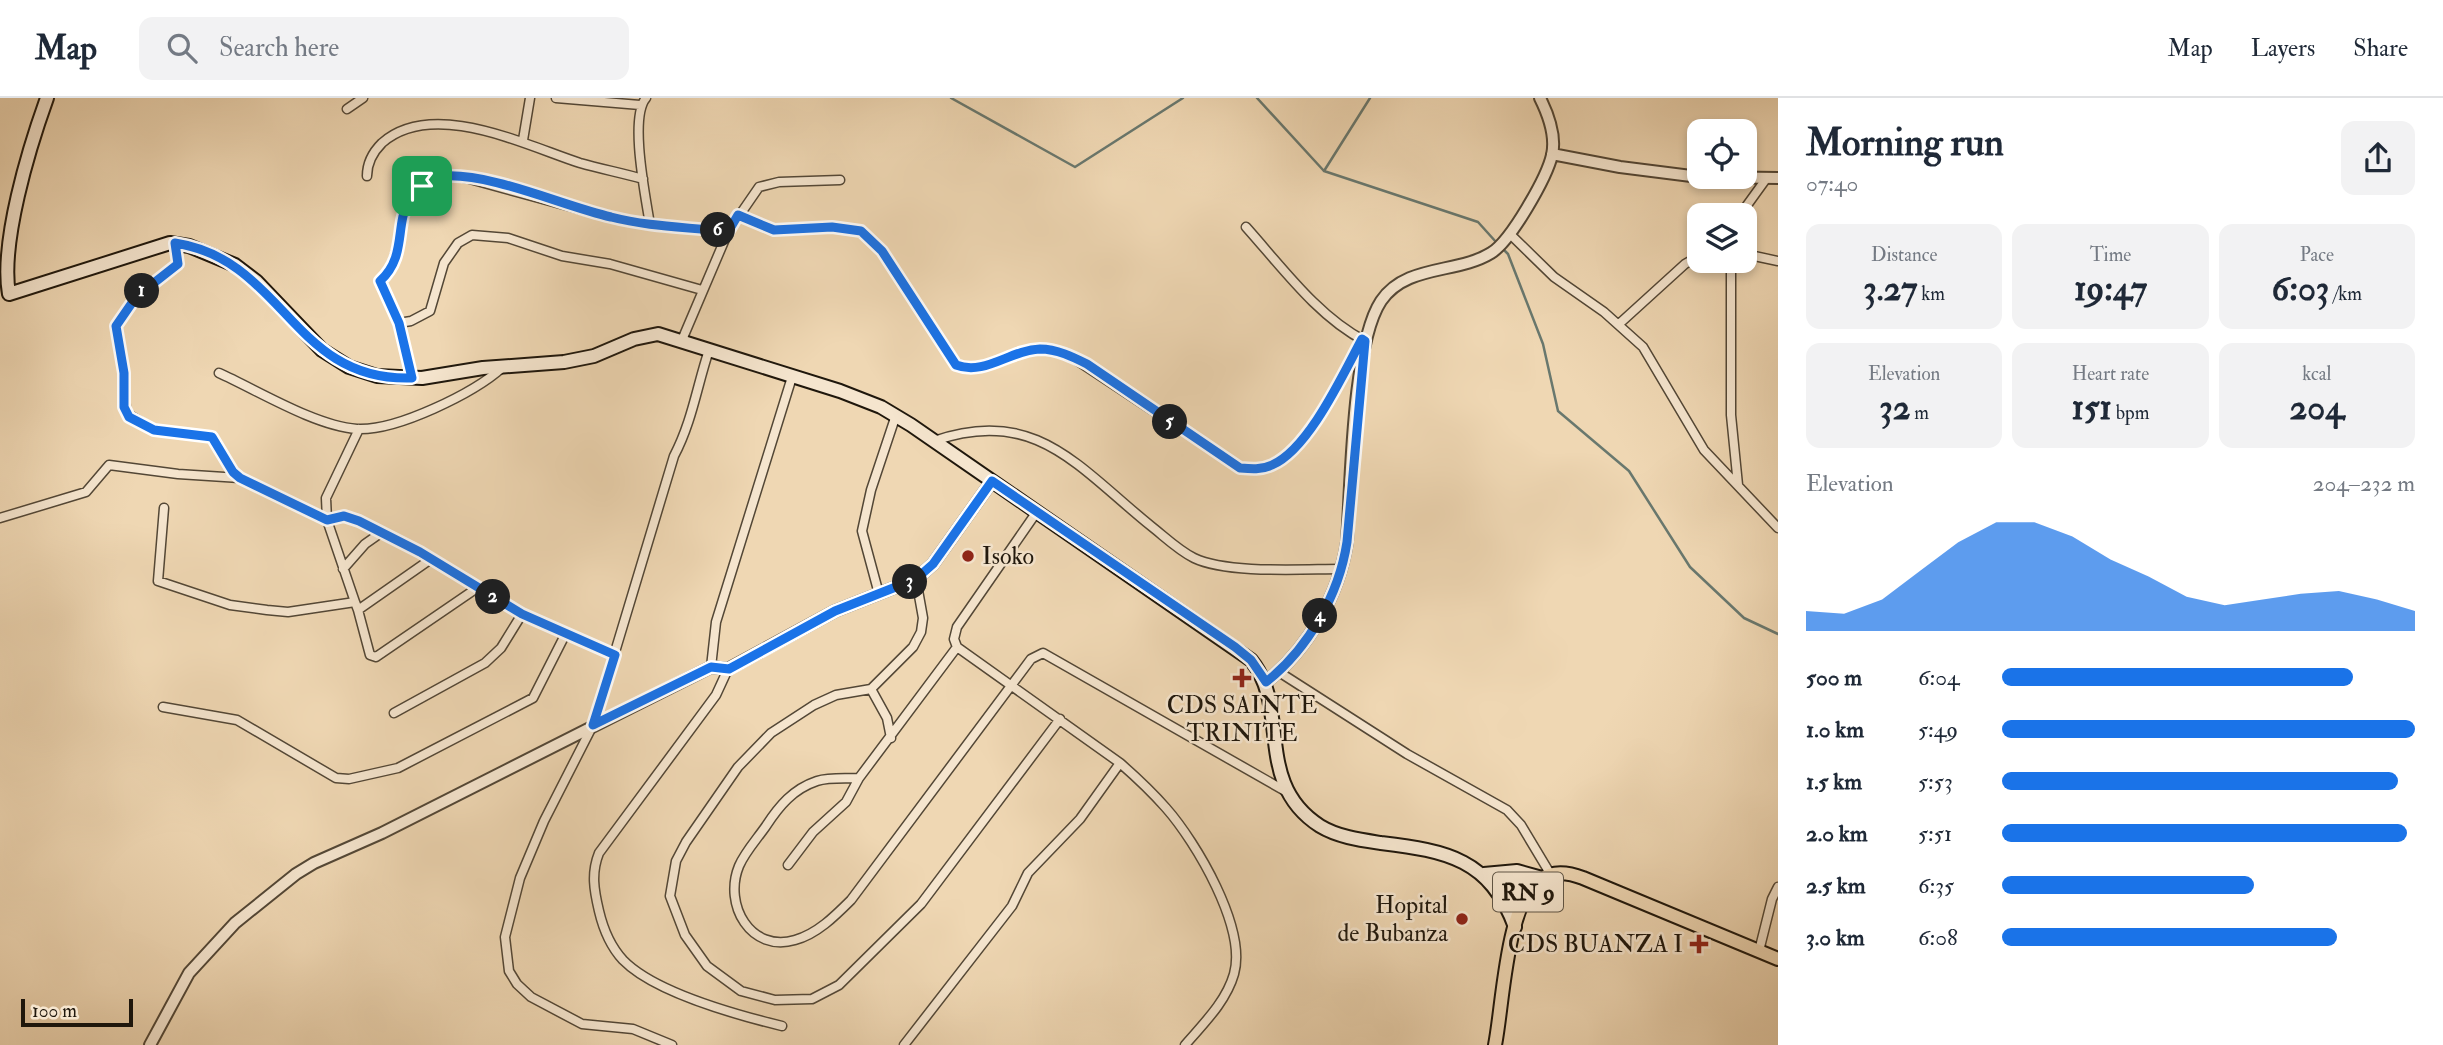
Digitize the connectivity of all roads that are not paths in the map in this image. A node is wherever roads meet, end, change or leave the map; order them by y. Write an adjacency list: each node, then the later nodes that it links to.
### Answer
1 (47, 98): 27 (main road)
2 (363, 98): 7 (street)
3 (530, 98): 8 (street)
4 (556, 98): 6 (street)
5 (1540, 98): 9 (street)
6 (643, 101): 13 (street)
7 (346, 109)
8 (523, 139): 11 (street); 13 (street)
9 (1552, 154): 10 (street); 20 (street)
10 (1687, 175)
11 (367, 176)
12 (1772, 178): 15 (street)
13 (643, 179): 17 (street)
14 (840, 180): 16 (street)
15 (1750, 203)
16 (738, 215): 19 (street); 31 (street)
17 (650, 225): 19 (street); 28 (street)
18 (1246, 227): 31 (street)
19 (728, 232): 26 (street)
20 (1511, 235): 29 (street); 31 (street)
21 (175, 243): 27 (main road); 36 (main road); 40 (street)
22 (1757, 257): 23 (street)
23 (1778, 261)
24 (1687, 263): 29 (street)
25 (1731, 273): 42 (street)
26 (702, 290): 28 (street); 30 (street)
27 (4, 296)
28 (399, 323): 36 (street)
29 (1619, 324): 42 (street)
30 (682, 340): 32 (main road); 33 (main road)
31 (1364, 340): 51 (street)
32 (709, 350): 35 (main road); 59 (street)
33 (503, 367): 36 (main road); 38 (street)
34 (219, 373): 38 (street)
35 (792, 377): 37 (main road); 60 (street)
36 (412, 378)
37 (896, 415): 39 (main road); 54 (street)
38 (359, 429): 46 (street)
39 (934, 441): 41 (main road); 51 (street)
40 (240, 478): 45 (street); 46 (street)
41 (992, 481): 44 (main road); 52 (street)
42 (1738, 486): 47 (street)
43 (164, 508): 55 (street)
44 (1036, 513): 58 (street); 63 (main road)
45 (0, 518)
46 (327, 520): 48 (street); 50 (street)
47 (1778, 528)
48 (382, 532): 49 (street); 50 (street)
49 (431, 559): 53 (street); 55 (street)
50 (344, 569): 55 (street)
51 (1341, 569): 62 (street)
52 (916, 579): 54 (street); 65 (street)
53 (477, 588): 55 (street); 56 (street)
54 (879, 594): 61 (street)
55 (356, 606)
56 (522, 614): 57 (street); 67 (street)
57 (565, 635): 59 (street); 66 (street)
58 (957, 648): 64 (street); 70 (street)
59 (615, 655): 69 (street)
60 (711, 667): 61 (street); 69 (street)
61 (729, 669): 81 (street)
62 (1279, 672): 63 (street); 76 (street)
63 (1266, 682): 73 (main road)
64 (1013, 684): 68 (street); 72 (street); 73 (street)
65 (871, 689): 68 (street); 70 (street)
66 (163, 708)
67 (394, 713)
68 (1060, 719): 71 (street)
69 (593, 725): 82 (street); 83 (street)
70 (891, 738): 72 (street)
71 (1120, 763): 84 (street); 85 (street)
72 (859, 778): 74 (street)
73 (1290, 793): 75 (main road)
74 (788, 866)
75 (1484, 874): 76 (main road); 78 (main road)
76 (1546, 876): 78 (main road, RN 9); 79 (main road, RN 9)
77 (1778, 887): 79 (street)
78 (1515, 927): 86 (main road, RN 9)
79 (1759, 951): 80 (main road, RN 9)
80 (1778, 959)
81 (782, 1026)
82 (150, 1045)
83 (672, 1045)
84 (904, 1045)
85 (1185, 1045)
86 (1495, 1045)

